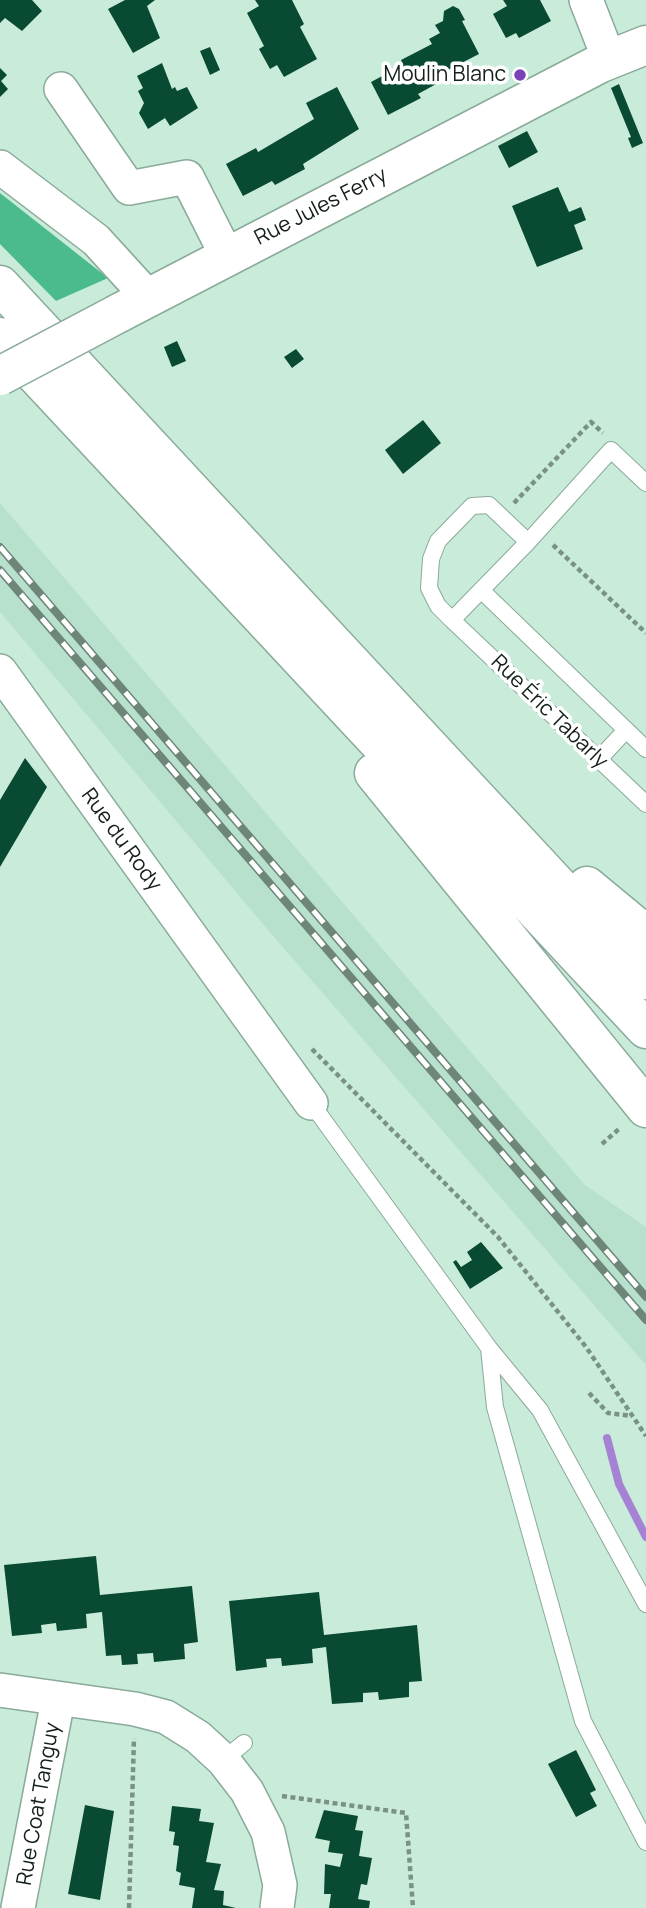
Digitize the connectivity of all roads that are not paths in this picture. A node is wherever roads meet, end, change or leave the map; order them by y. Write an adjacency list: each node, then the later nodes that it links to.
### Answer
1 (586, 0): 3 (street)
2 (646, 45): 3 (main road, Rue Jules Ferry)
3 (609, 59): 6 (main road, Rue Jules Ferry)
4 (61, 89): 6 (street)
5 (0, 167): 8 (street)
6 (227, 256): 8 (main road, Rue Jules Ferry)
7 (0, 285): 20 (main road)
8 (133, 305): 10 (main road, Rue Jules Ferry, bridge)
9 (0, 337): 15 (main road)
10 (0, 376)
11 (646, 484): 12 (lane)
12 (528, 542): 13 (lane); 14 (lane, Rue Éric Tabarly)
13 (481, 590): 14 (lane); 17 (lane)
14 (452, 620): 19 (lane, Rue Éric Tabarly)
15 (292, 653): 24 (main road); 26 (main road)
16 (0, 671): 25 (street, Rue du Rody)
17 (626, 730): 18 (lane); 19 (lane)
18 (646, 749)
19 (599, 759): 21 (lane, Rue Éric Tabarly)
20 (469, 789): 22 (main road); 23 (main road)
21 (646, 804)
22 (646, 935)
23 (646, 980)
24 (646, 1029)
25 (311, 1103): 27 (lane)
26 (636, 1116)
27 (489, 1348): 28 (lane); 31 (lane)
28 (646, 1604)
29 (0, 1690): 30 (street)
30 (58, 1700): 32 (street, Rue Coat Tanguy); 33 (street)
31 (646, 1842)
32 (18, 1908)
33 (277, 1908)

